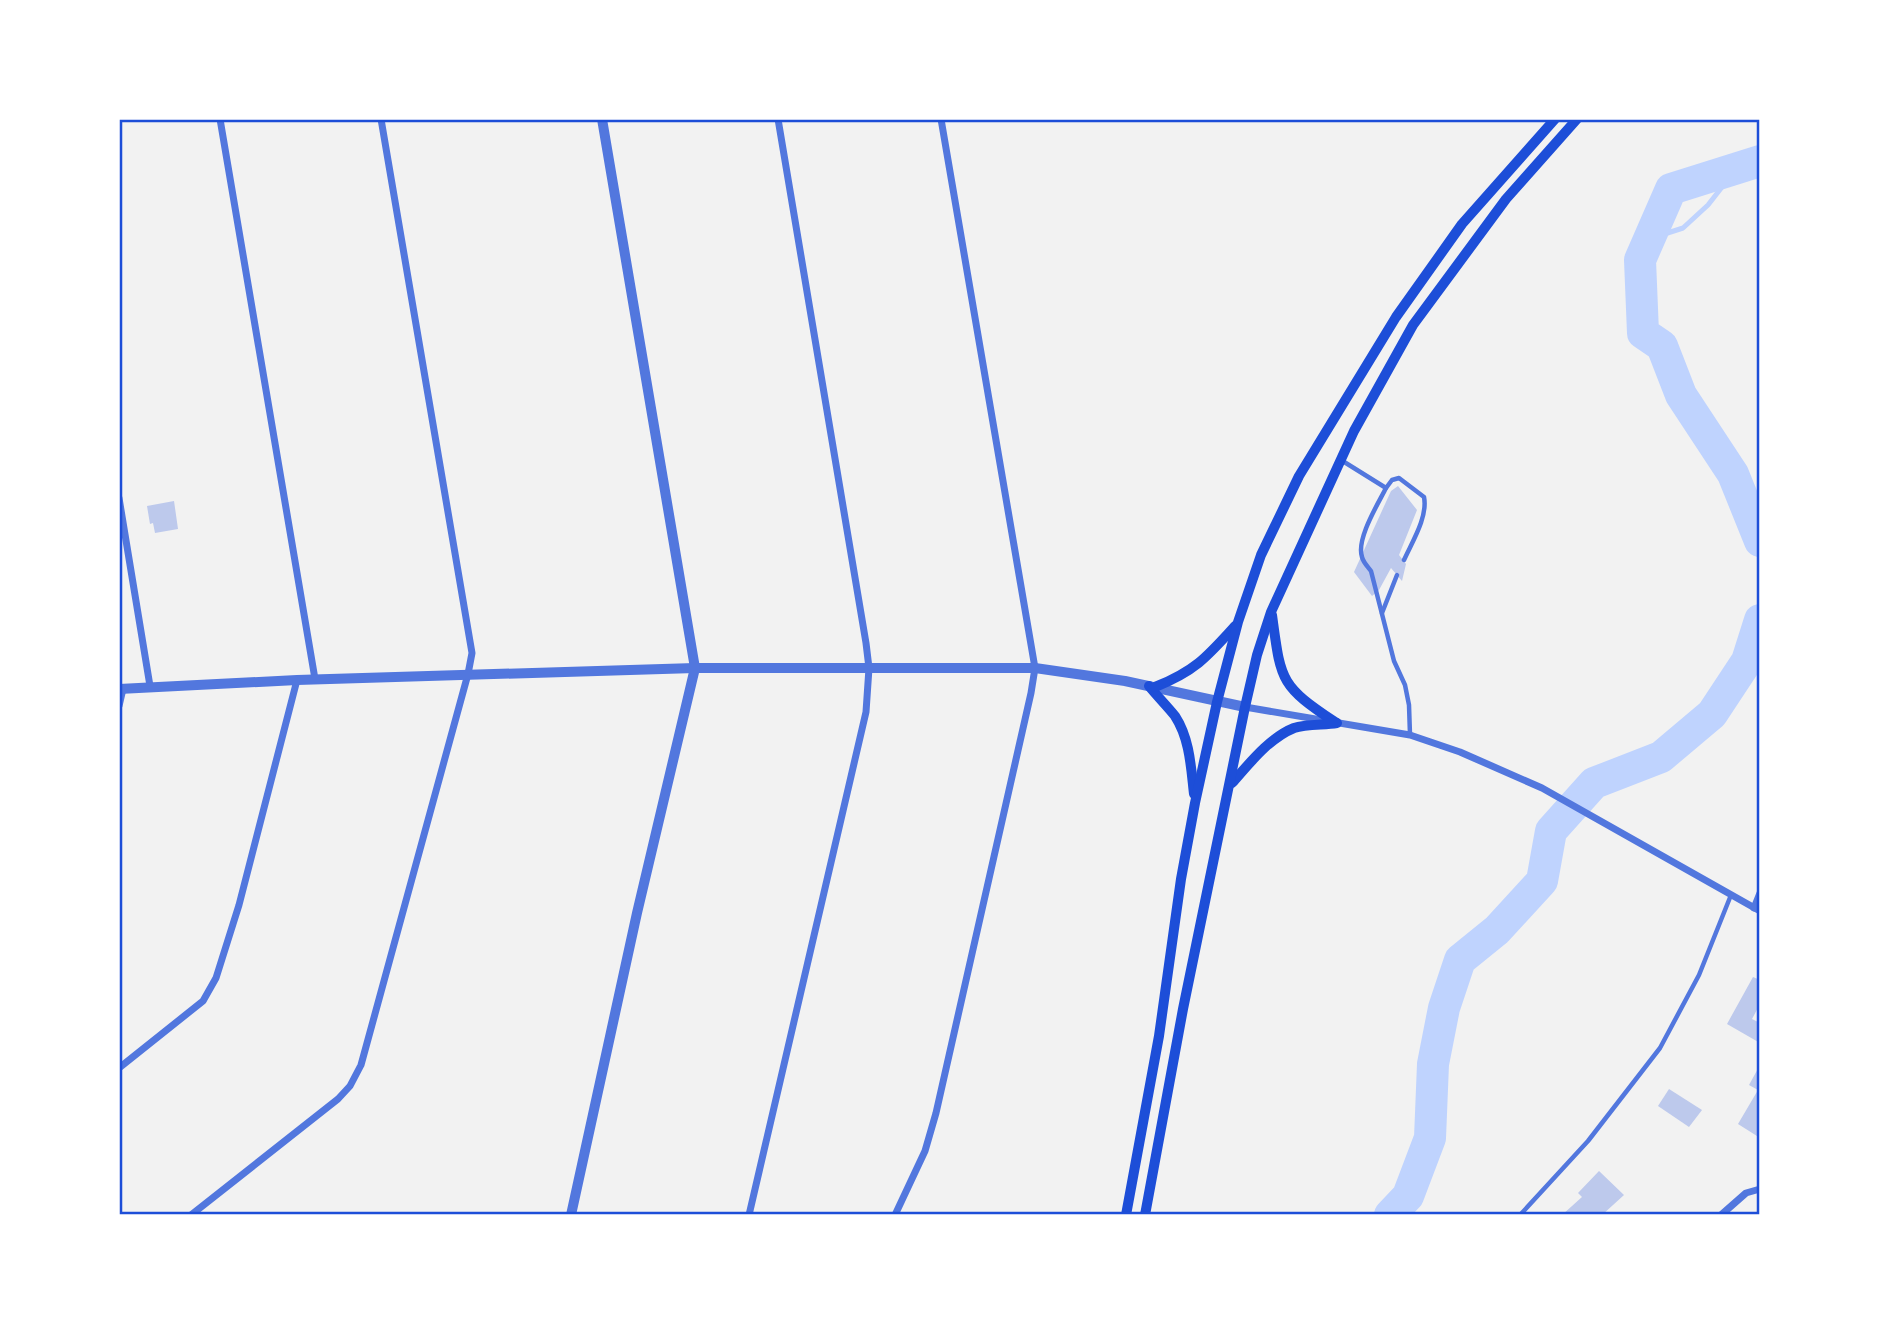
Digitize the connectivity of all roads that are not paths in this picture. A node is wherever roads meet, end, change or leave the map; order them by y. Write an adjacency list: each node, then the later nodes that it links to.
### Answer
1 (220, 119): 21 (street)
2 (381, 119): 19 (street)
3 (602, 119): 16 (street)
4 (778, 119): 17 (street)
5 (942, 119): 18 (street)
6 (1555, 119): 15 (main road)
7 (1577, 119): 8 (main road)
8 (1341, 460): 9 (lane); 13 (main road)
9 (1386, 488): 11 (lane); 14 (lane)
10 (119, 498): 22 (street)
11 (1404, 561)
12 (1397, 575): 14 (lane)
13 (1271, 612): 27 (main road); 28 (main road)
14 (1381, 615): 29 (lane)
15 (1238, 622): 23 (main road); 25 (main road)
16 (695, 668): 17 (street); 19 (street); 38 (street)
17 (869, 668): 18 (street); 39 (street)
18 (1035, 668): 23 (street); 40 (street)
19 (468, 674): 21 (street); 37 (street)
20 (297, 680): 21 (street); 22 (street); 35 (street)
21 (315, 680)
22 (150, 686): 24 (street)
23 (1152, 686): 25 (street); 31 (main road)
24 (121, 689): 26 (street)
25 (1217, 702): 27 (street); 31 (main road)
26 (119, 706)
27 (1245, 707): 28 (street); 30 (main road)
28 (1338, 722): 29 (street); 30 (main road)
29 (1410, 734): 33 (street)
30 (1231, 785): 42 (main road)
31 (1195, 803): 41 (main road)
32 (1760, 893): 34 (street)
33 (1731, 895): 34 (street); 43 (lane)
34 (1757, 910)
35 (119, 1068)
36 (1760, 1189): 44 (street)
37 (191, 1215)
38 (571, 1215)
39 (749, 1215)
40 (895, 1215)
41 (1126, 1215)
42 (1145, 1215)
43 (1520, 1215)
44 (1721, 1215)

